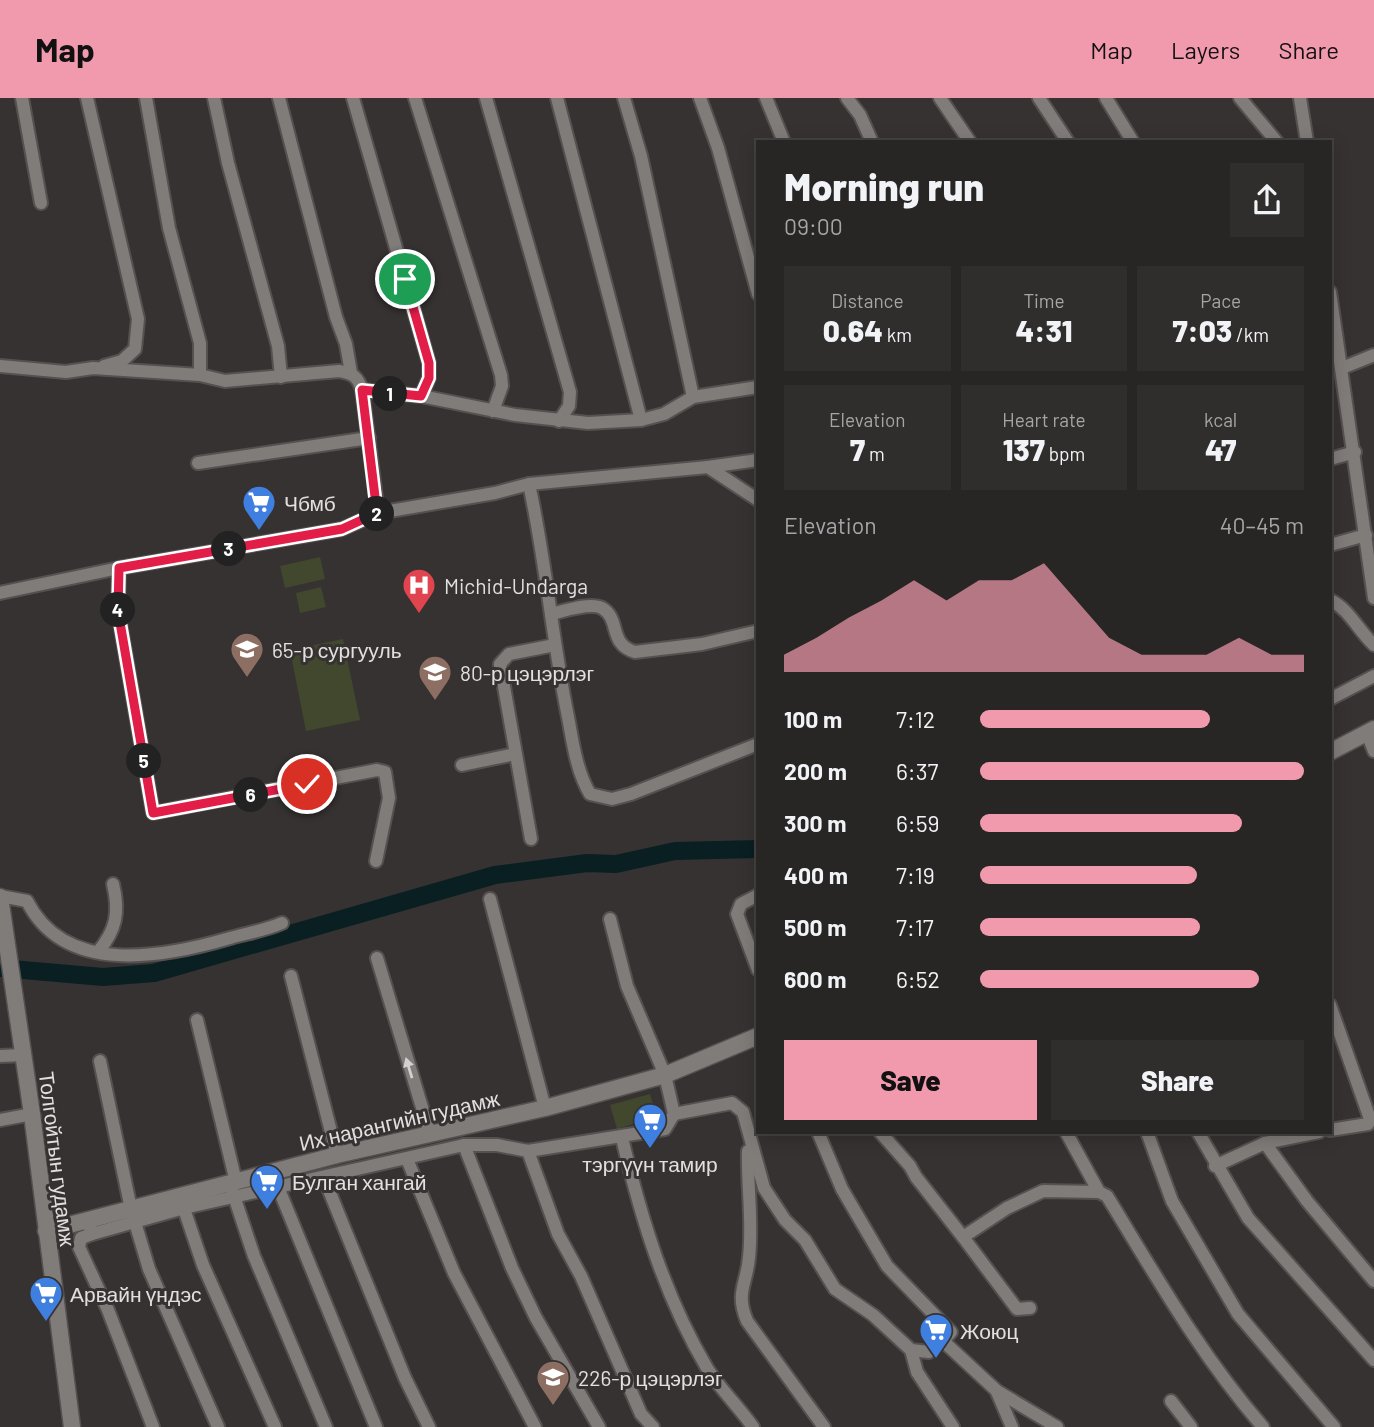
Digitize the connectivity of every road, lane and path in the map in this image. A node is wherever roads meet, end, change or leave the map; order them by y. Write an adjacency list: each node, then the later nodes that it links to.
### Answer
1 (23, 98): 26 (street)
2 (87, 98): 31 (street)
3 (146, 98): 34 (street)
4 (214, 98): 35 (street)
5 (279, 98): 33 (street)
6 (353, 98): 38 (street)
7 (415, 98): 40 (street)
8 (486, 98): 42 (street)
9 (557, 98): 41 (street)
10 (624, 98): 39 (street)
11 (700, 98): 27 (street)
12 (766, 98): 19 (street)
13 (847, 98): 20 (street)
14 (940, 98): 21 (street)
15 (1039, 98): 22 (street)
16 (1105, 98): 23 (street)
17 (1240, 98): 24 (street)
18 (1300, 98): 25 (street)
19 (783, 140)
20 (871, 140)
21 (969, 140)
22 (1067, 140)
23 (1132, 140)
24 (1275, 140)
25 (1307, 140)
26 (41, 203)
27 (756, 287)
28 (1332, 305): 32 (street)
29 (1374, 355): 32 (street)
30 (0, 366): 31 (street)
31 (93, 368): 34 (street)
32 (1342, 368): 44 (street)
33 (351, 373): 35 (street); 37 (street)
34 (200, 375): 35 (street)
35 (281, 377)
36 (756, 387): 39 (street)
37 (362, 390): 38 (street); 43 (street)
38 (421, 396): 40 (street)
39 (693, 397): 41 (street)
40 (494, 411): 42 (street)
41 (642, 420): 42 (street)
42 (559, 421)
43 (369, 438): 47 (street); 51 (street)
44 (1355, 452): 45 (street); 52 (street)
45 (1332, 457)
46 (756, 460): 48 (street)
47 (198, 463)
48 (708, 467): 49 (street); 50 (street)
49 (529, 484): 51 (street); 59 (street)
50 (756, 499)
51 (377, 513): 55 (street)
52 (1366, 534): 53 (street); 54 (street)
53 (1332, 544)
54 (1372, 567): 57 (street)
55 (119, 568): 56 (street); 72 (street)
56 (0, 593)
57 (1374, 598)
58 (1332, 601): 62 (street)
59 (551, 614): 60 (street); 61 (street)
60 (756, 631)
61 (555, 645): 66 (street); 69 (street)
62 (1374, 645)
63 (1374, 676): 64 (street)
64 (1332, 698)
65 (1370, 731): 67 (main road); 68 (street)
66 (756, 745)
67 (1332, 751)
68 (1374, 751)
69 (515, 754): 70 (street); 71 (street)
70 (462, 765)
71 (531, 839)
72 (376, 861)
73 (113, 884): 79 (street)
74 (756, 896): 81 (street)
75 (490, 899): 90 (street)
76 (1, 901): 79 (street); 86 (main road, Толгойтын гудамж)
77 (610, 919): 89 (street)
78 (282, 923): 79 (street)
79 (98, 952)
80 (377, 958): 95 (street, one-way to 80)
81 (756, 965)
82 (290, 976): 107 (street)
83 (1332, 1010): 94 (street)
84 (197, 1020): 111 (street)
85 (756, 1037): 89 (main road, Их нарангийн гудамж)
86 (24, 1055): 87 (street); 91 (main road, Толгойтын гудамж)
87 (0, 1056)
88 (100, 1062): 115 (street)
89 (664, 1075): 90 (main road, Их нарангийн гудамж); 92 (street)
90 (545, 1108): 95 (main road, Их нарангийн гудамж)
91 (32, 1114): 93 (street); 117 (main road, Толгойтын гудамж)
92 (674, 1114): 102 (street); 103 (street)
93 (0, 1121)
94 (1332, 1130)
95 (430, 1133): 107 (main road, Их нарангийн гудамж)
96 (819, 1134): 121 (street)
97 (882, 1134): 118 (street)
98 (1067, 1134): 113 (street)
99 (1148, 1134): 143 (street)
100 (1199, 1134): 109 (street)
101 (1309, 1134): 104 (street)
102 (622, 1138): 106 (street); 136 (street)
103 (748, 1140): 122 (street); 137 (street)
104 (1265, 1143): 109 (street); 119 (street)
105 (464, 1145): 106 (street); 108 (street); 134 (street)
106 (528, 1151): 135 (street)
107 (337, 1155): 111 (main road, Их нарангийн гудамж)
108 (407, 1158): 110 (street); 133 (street)
109 (1215, 1166): 123 (street)
110 (324, 1178): 112 (street); 132 (street)
111 (233, 1187): 112 (street); 114 (main road, Их нарангийн гудамж); 130 (street)
112 (278, 1187): 131 (street)
113 (1099, 1192): 118 (street); 142 (street)
114 (182, 1202): 115 (main road, Их нарангийн гудамж); 129 (street)
115 (133, 1216): 116 (main road, Их нарангийн гудамж); 128 (street)
116 (90, 1227): 117 (main road, Их нарангийн гудамж); 127 (street)
117 (46, 1231): 126 (main road, Толгойтын гудамж)
118 (963, 1237): 120 (street)
119 (1374, 1281)
120 (1030, 1308)
121 (943, 1341): 122 (street); 124 (street)
122 (911, 1350): 138 (street)
123 (1374, 1360)
124 (997, 1391): 139 (street); 140 (street)
125 (1171, 1401): 141 (street)
126 (72, 1427)
127 (153, 1427)
128 (218, 1427)
129 (275, 1427)
130 (326, 1427)
131 (376, 1427)
132 (429, 1427)
133 (535, 1427)
134 (599, 1427)
135 (653, 1427)
136 (753, 1427)
137 (824, 1427)
138 (953, 1427)
139 (1012, 1427)
140 (1058, 1427)
141 (1191, 1427)
142 (1263, 1427)
143 (1334, 1427)

